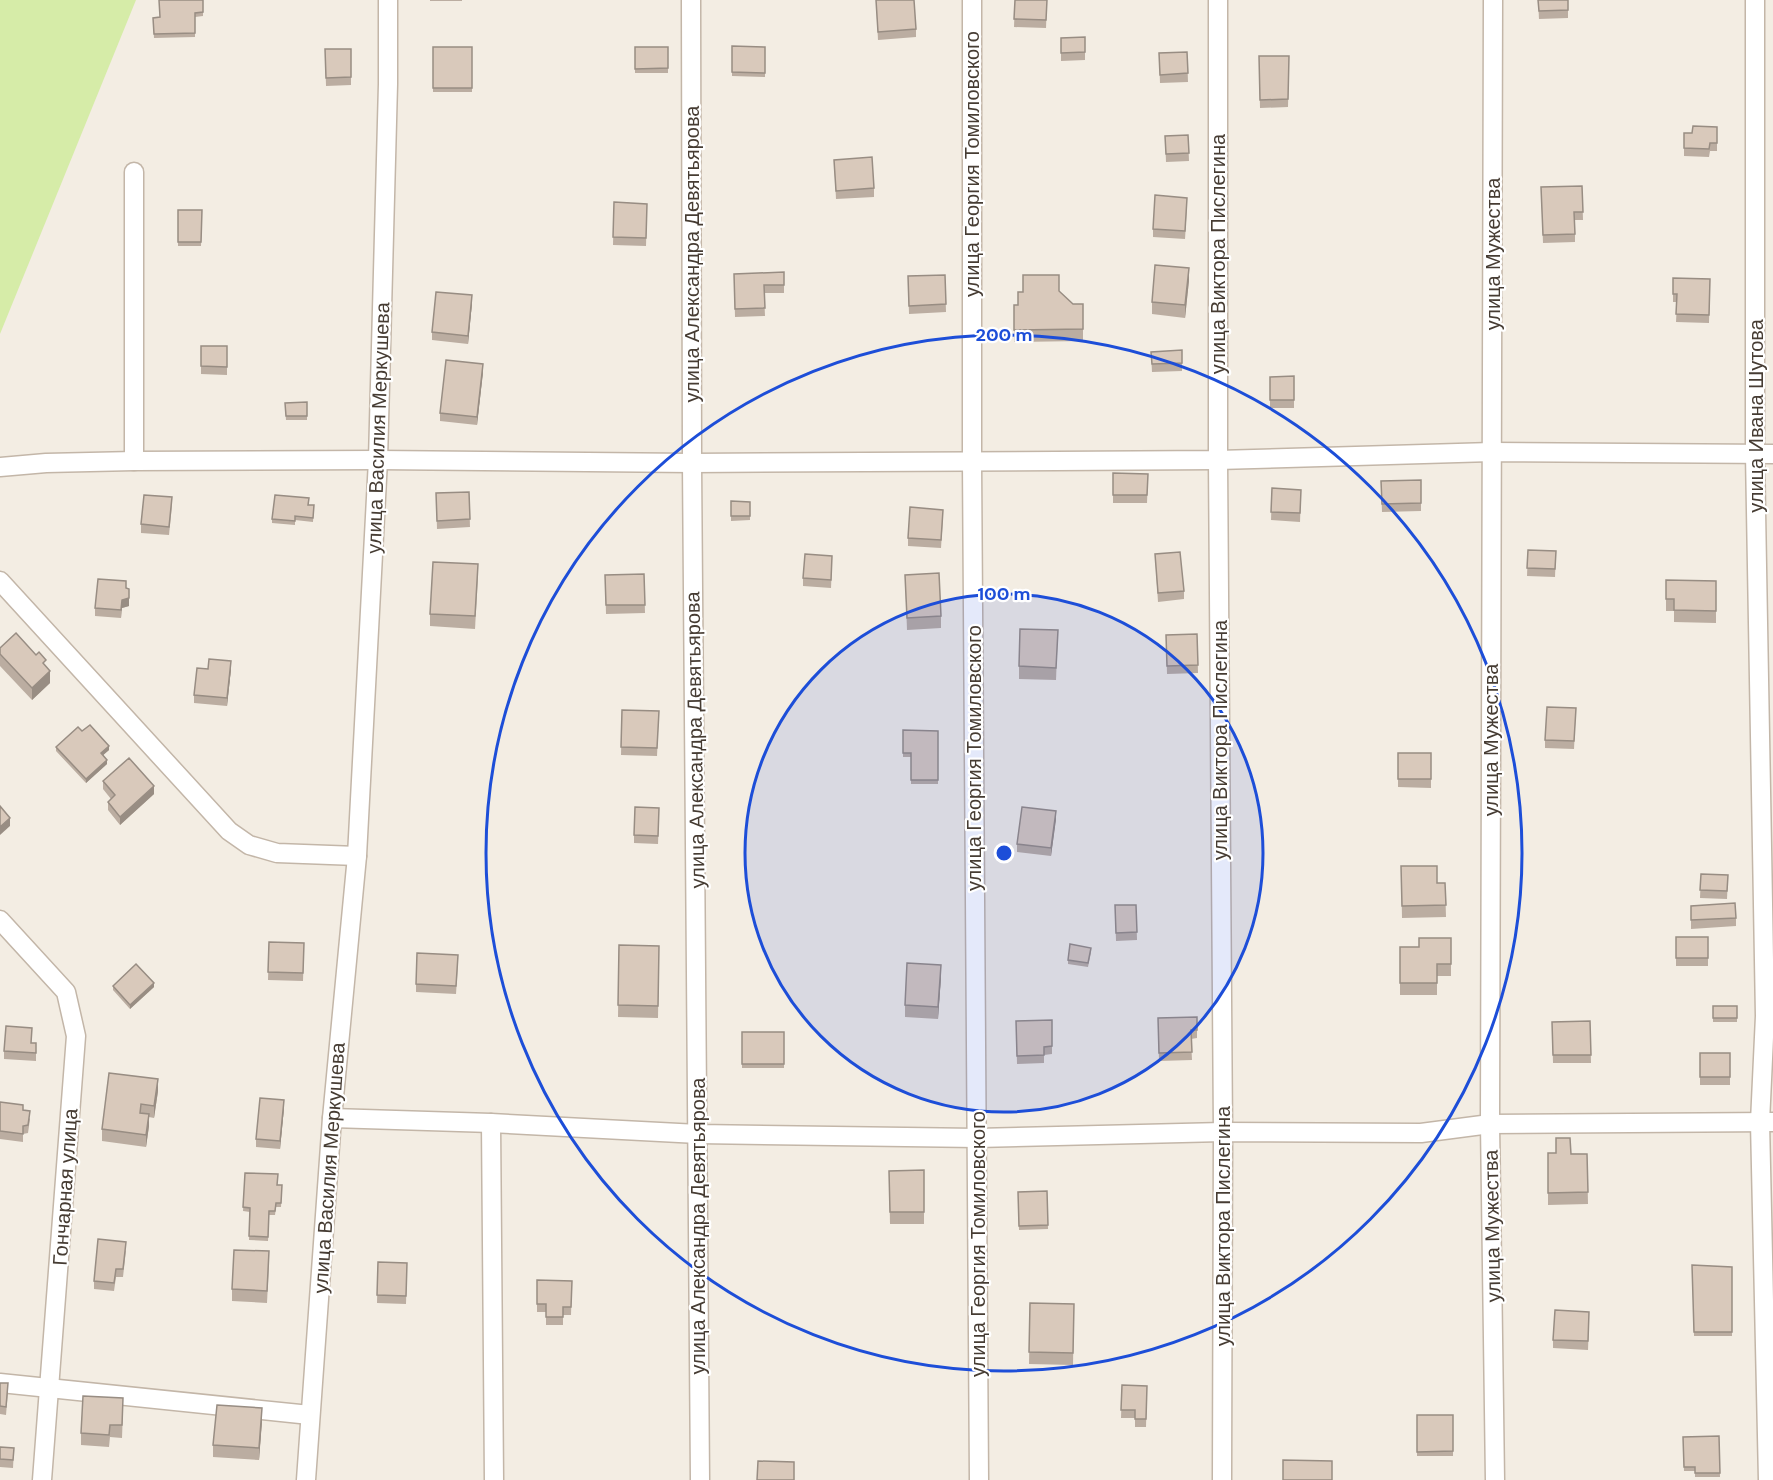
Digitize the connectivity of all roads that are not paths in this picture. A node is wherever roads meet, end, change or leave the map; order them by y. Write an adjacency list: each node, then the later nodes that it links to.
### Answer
1 (388, 0): 10 (street, улица Василия Меркушева)
2 (691, 0): 14 (street, улица Александра Девятьярова)
3 (972, 0): 13 (street, улица Георгия Томиловского)
4 (1218, 0): 11 (street, улица Виктора Пислегина)
5 (1493, 0): 8 (street, улица Мужества)
6 (1755, 0): 9 (street, улица Ивана Шутова)
7 (134, 172): 12 (street)
8 (1492, 452): 9 (street); 11 (street); 22 (street, улица Мужества)
9 (1764, 454): 20 (street, улица Ивана Шутова)
10 (378, 460): 12 (street); 14 (street); 17 (street, улица Василия Меркушева)
11 (1218, 460): 13 (street); 23 (street, улица Виктора Пислегина)
12 (134, 462): 15 (street)
13 (972, 462): 14 (street); 25 (street, улица Георгия Томиловского)
14 (692, 463): 24 (street, улица Александра Девятьярова)
15 (0, 466)
16 (0, 581): 17 (street)
17 (357, 856): 19 (street, улица Василия Меркушева)
18 (0, 920): 27 (street, Гончарная улица)
19 (332, 1118): 21 (street); 28 (street, улица Василия Меркушева)
20 (1767, 1122): 22 (street); 36 (street, улица Ивана Шутова)
21 (491, 1123): 24 (street); 31 (street)
22 (1490, 1124): 23 (street); 35 (street, улица Мужества)
23 (1223, 1132): 25 (street); 34 (street, улица Виктора Пислегина)
24 (698, 1134): 25 (street); 32 (street, улица Александра Девятьярова)
25 (977, 1138): 33 (street, улица Георгия Томиловского)
26 (0, 1383): 27 (street)
27 (49, 1387): 28 (street); 29 (street, Гончарная улица)
28 (310, 1415): 30 (street, улица Василия Меркушева)
29 (42, 1480)
30 (306, 1480)
31 (494, 1480)
32 (700, 1480)
33 (979, 1480)
34 (1222, 1480)
35 (1495, 1480)
36 (1768, 1480)

